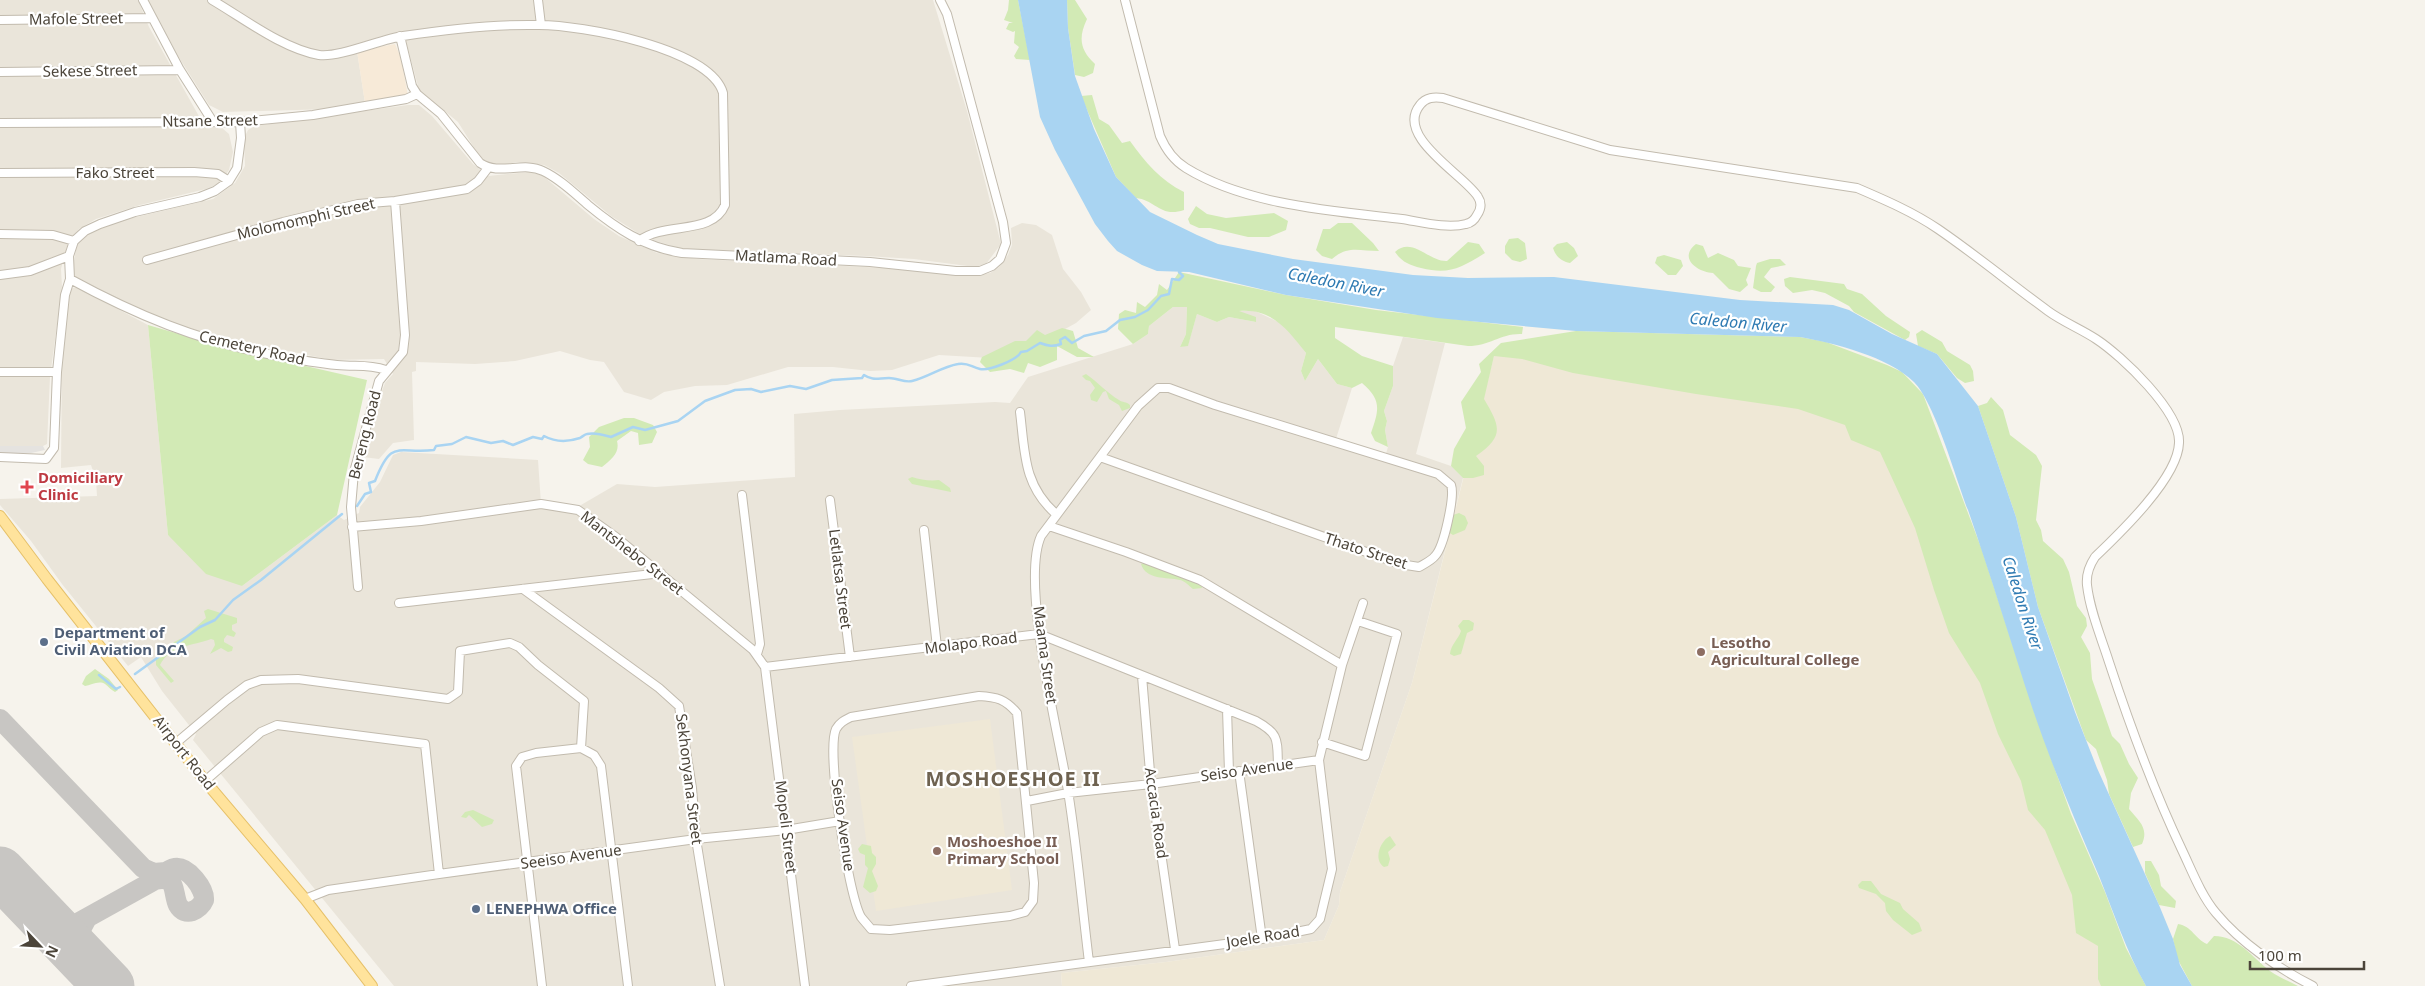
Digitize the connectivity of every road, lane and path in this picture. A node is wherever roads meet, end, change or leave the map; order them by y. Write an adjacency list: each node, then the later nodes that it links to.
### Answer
1 (143, 0): 6 (street)
2 (212, 0): 9 (street)
3 (538, 0): 8 (street)
4 (940, 0): 22 (street, Matlama Road)
5 (1125, 0): 82 (street)
6 (152, 18): 7 (street, Mafole Street); 10 (street)
7 (0, 20)
8 (541, 25): 9 (street); 22 (street)
9 (400, 36): 12 (street)
10 (180, 70): 11 (street, Sekese Street); 13 (street)
11 (0, 72)
12 (417, 94): 14 (street, Ntsane Street); 16 (street)
13 (213, 122): 14 (street, Ntsane Street); 15 (street, Ntsane Street)
14 (240, 122): 18 (street)
15 (0, 123)
16 (488, 168): 19 (street, Molomomphi Street); 22 (street, Matlama Road)
17 (0, 174): 18 (street, Fako Street)
18 (228, 181): 21 (street)
19 (395, 201): 24 (street, Molomomphi Street); 27 (street, Bereng Road)
20 (0, 234): 21 (street)
21 (74, 240): 23 (street)
22 (639, 241)
23 (69, 256): 25 (street); 26 (street)
24 (147, 260)
25 (0, 275)
26 (70, 279): 27 (street, Cemetery Road); 29 (street)
27 (386, 370): 39 (street, Bereng Road)
28 (0, 372): 29 (street)
29 (57, 372): 32 (street)
30 (1158, 388): 33 (street, Maama Street); 33 (street, Thato Street)
31 (1020, 412): 36 (street)
32 (0, 457)
33 (1100, 458): 36 (street, Maama Street)
34 (742, 494): 49 (street)
35 (830, 500): 50 (street, Letlatsa Street)
36 (1056, 514): 38 (street, Maama Street)
37 (0, 516): 56 (main road, Airport Road)
38 (1049, 526): 47 (street, Maama Street); 51 (street)
39 (352, 527): 41 (street, Mantshebo Street); 42 (street, Bereng Road)
40 (924, 530): 48 (street)
41 (661, 573): 43 (street); 49 (street, Mantshebo Street)
42 (358, 587)
43 (523, 589): 44 (street); 68 (street, Sekhonyana Street)
44 (399, 603)
45 (1363, 603): 46 (street, Joele Road)
46 (1358, 621): 51 (street, Joele Road); 55 (street)
47 (1039, 634): 48 (street, Molapo Road); 53 (street, Molapo Road); 64 (street, Maama Street)
48 (937, 647): 50 (street, Molapo Road)
49 (757, 654): 52 (street, Mantshebo Street)
50 (850, 658): 52 (street, Molapo Road)
51 (1342, 665): 55 (street, Joele Road)
52 (765, 667): 67 (street, Mopeli Street)
53 (1142, 676): 54 (street, Molapo Road); 63 (street, Accacia Road)
54 (1227, 709): 59 (street, Molapo Road); 61 (street)
55 (1322, 742): 58 (street, Joele Road)
56 (176, 743): 57 (street); 62 (main road, Airport Road)
57 (582, 748): 69 (street); 70 (street)
58 (1319, 760): 59 (street, Seiso Avenue); 73 (street, Joele Road)
59 (1278, 766): 60 (street, Seiso Avenue)
60 (1239, 771): 61 (street, Seiso Avenue); 73 (street)
61 (1229, 772): 63 (street, Seiso Avenue)
62 (205, 781): 71 (street); 72 (main road, Airport Road)
63 (1151, 784): 64 (street, Seiso Avenue); 74 (street, Accacia Road)
64 (1068, 793): 65 (street, Seiso Avenue); 75 (street, Maama Street)
65 (1027, 801): 66 (street, Seiso Avenue); 66 (street, Seiso Avenue)
66 (840, 821): 67 (street, Seeiso Avenue)
67 (786, 830): 68 (street, Seeiso Avenue); 80 (street, Mopeli Street)
68 (696, 839): 69 (street, Seeiso Avenue); 79 (street, Sekhonyana Street)
69 (612, 852): 70 (street, Seeiso Avenue); 78 (street)
70 (526, 863): 71 (street, Seeiso Avenue); 77 (street)
71 (439, 874): 72 (street, Seeiso Avenue)
72 (304, 899): 76 (main road, Airport Road)
73 (1262, 938): 74 (street, Joele Road)
74 (1175, 949): 75 (street, Joele Road)
75 (1089, 962): 81 (street, Joele Road)
76 (372, 986)
77 (542, 986)
78 (628, 986)
79 (720, 986)
80 (805, 986)
81 (911, 986)
82 (2313, 986)

